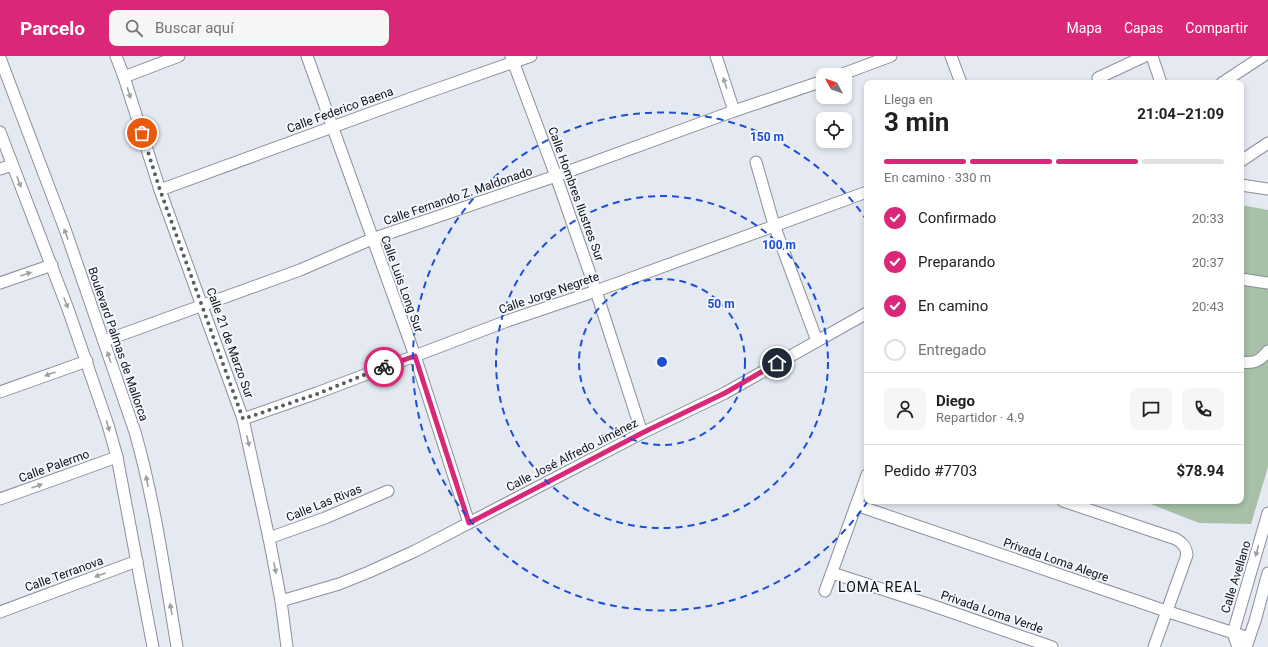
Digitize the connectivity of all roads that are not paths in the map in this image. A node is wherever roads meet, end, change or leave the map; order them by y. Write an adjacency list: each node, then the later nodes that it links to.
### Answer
1 (116, 56): 14 (street, Calle 21 de Marzo Sur)
2 (179, 56): 14 (street)
3 (307, 56): 21 (street, Calle Luis Long Sur)
4 (531, 56): 12 (street, Calle Federico Baena)
5 (716, 56): 20 (street, one-way to 5)
6 (891, 56): 13 (street)
7 (951, 56): 16 (street)
8 (1145, 56): 15 (street)
9 (1152, 56): 17 (street)
10 (1263, 56): 18 (street)
11 (0, 58): 42 (street, Boulevard Palmas de Mallorca, one-way to 11)
12 (512, 59): 21 (street, Calle Federico Baena); 28 (street, Calle Hombres Ilustres Sur)
13 (852, 71)
14 (124, 76): 31 (street, Calle 21 de Marzo Sur, one-way to 31)
15 (1098, 78)
16 (960, 80)
17 (1160, 80)
18 (1227, 80)
19 (816, 83): 20 (street, Calle Fernando Z. Maldonado)
20 (734, 111): 28 (street, Calle Fernando Z. Maldonado)
21 (333, 126): 31 (street, Calle Federico Baena); 34 (street, Calle Luis Long Sur)
22 (0, 132): 26 (street)
23 (1268, 143): 24 (street)
24 (1244, 159)
25 (756, 162): 33 (street)
26 (12, 165): 27 (street); 35 (street, one-way to 35)
27 (0, 169)
28 (556, 176): 34 (street, Calle Fernando Z. Maldonado); 39 (street, Calle Hombres Ilustres Sur)
29 (1244, 185): 30 (street)
30 (1268, 189)
31 (160, 190): 40 (street, Calle 21 de Marzo Sur)
32 (864, 193): 33 (street, Calle Jorge Negrete)
33 (774, 225): 39 (street, Calle Jorge Negrete); 43 (street)
34 (372, 239): 40 (street, Calle Fernando Z. Maldonado); 45 (street, Calle Luis Long Sur)
35 (52, 265): 37 (street, one-way to 35); 46 (street, one-way to 46)
36 (1244, 279): 38 (street)
37 (0, 282)
38 (1268, 283)
39 (596, 291): 45 (street, Calle Jorge Negrete); 50 (street, Calle Hombres Ilustres Sur)
40 (203, 306): 42 (street, Calle Fernando Z. Maldonado); 49 (street, Calle 21 de Marzo Sur)
41 (864, 315): 43 (street, Calle José Alfredo Jiménez)
42 (104, 341): 71 (street, Boulevard Palmas de Mallorca, one-way to 42)
43 (816, 341): 50 (street, Calle José Alfredo Jiménez)
44 (1268, 351): 47 (street)
45 (415, 356): 49 (street, Calle Jorge Negrete); 58 (street, Calle Luis Long Sur)
46 (87, 361): 48 (street, one-way to 48); 51 (street, one-way to 51)
47 (1244, 362)
48 (0, 392)
49 (243, 419): 59 (street, Calle 21 de Marzo Sur, one-way to 59)
50 (642, 433): 58 (street, Calle José Alfredo Jiménez)
51 (117, 457): 54 (street, Calle Palermo, one-way to 51); 60 (street)
52 (864, 483): 56 (street)
53 (388, 491): 59 (street, Calle Las Rivas)
54 (0, 499)
55 (1072, 504): 66 (street)
56 (856, 505): 61 (street); 66 (street, Privada Loma Alegre)
57 (1268, 514): 68 (street, Calle Avellano, one-way to 68)
58 (469, 523): 65 (street, Calle José Alfredo Jiménez)
59 (269, 538): 65 (street, Calle 21 de Marzo Sur, one-way to 65)
60 (137, 562): 67 (street, Calle Terranova, one-way to 67); 70 (street)
61 (832, 573): 64 (street); 73 (street, Privada Loma Verde)
62 (1268, 573): 63 (street)
63 (1266, 590): 69 (street)
64 (825, 591)
65 (281, 601): 72 (street, Calle 21 de Marzo Sur)
66 (1166, 611): 68 (street, Privada Loma Alegre); 74 (street)
67 (0, 612)
68 (1233, 633): 69 (street, Privada Loma Alegre); 75 (street, Calle Avellano)
69 (1248, 642)
70 (154, 647)
71 (177, 647)
72 (287, 647)
73 (1052, 647)
74 (1154, 647)
75 (1238, 647)

